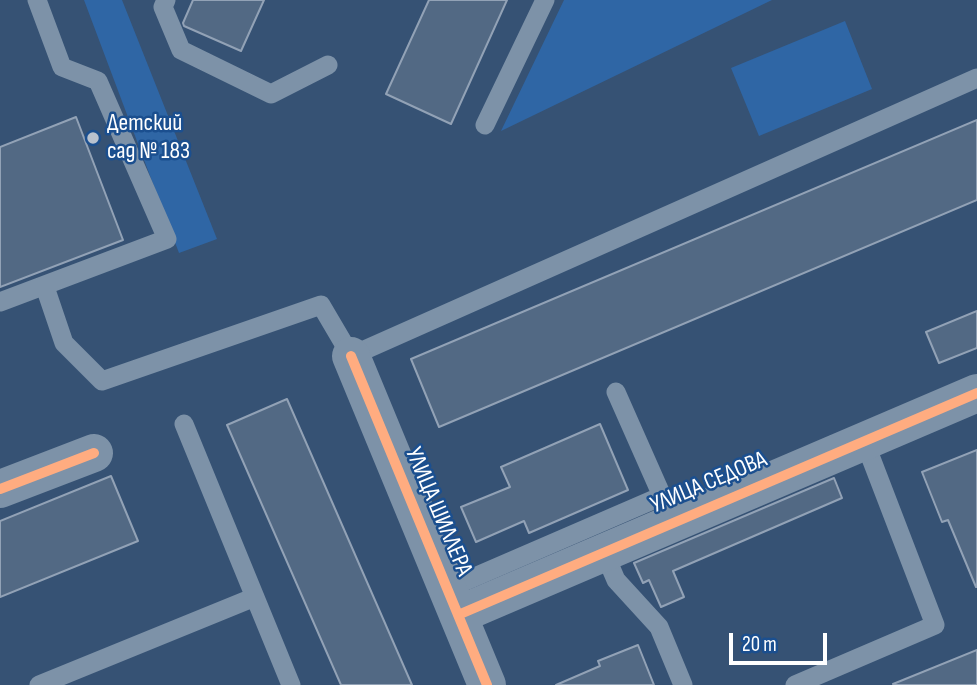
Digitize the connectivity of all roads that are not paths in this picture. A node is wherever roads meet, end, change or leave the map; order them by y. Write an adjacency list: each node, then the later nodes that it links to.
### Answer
1 (37, 0): 7 (lane)
2 (166, 0): 4 (lane)
3 (545, 0): 6 (lane)
4 (328, 65)
5 (977, 78): 9 (lane)
6 (485, 125)
7 (45, 287): 8 (lane); 9 (lane)
8 (0, 302)
9 (351, 356): 18 (street, УЛИЦА ШИЛЛЕРА)
10 (616, 392): 18 (lane)
11 (977, 393): 13 (street, УЛИЦА СЕДОВА)
12 (184, 424): 17 (lane)
13 (864, 440): 16 (street, УЛИЦА СЕДОВА); 23 (lane)
14 (94, 453): 15 (street)
15 (0, 489)
16 (604, 552): 18 (street, УЛИЦА СЕДОВА); 22 (lane)
17 (255, 597): 19 (lane); 20 (lane)
18 (453, 602): 21 (street, УЛИЦА ШИЛЛЕРА)
19 (39, 685)
20 (291, 685)
21 (487, 685)
22 (683, 685)
23 (796, 685)

